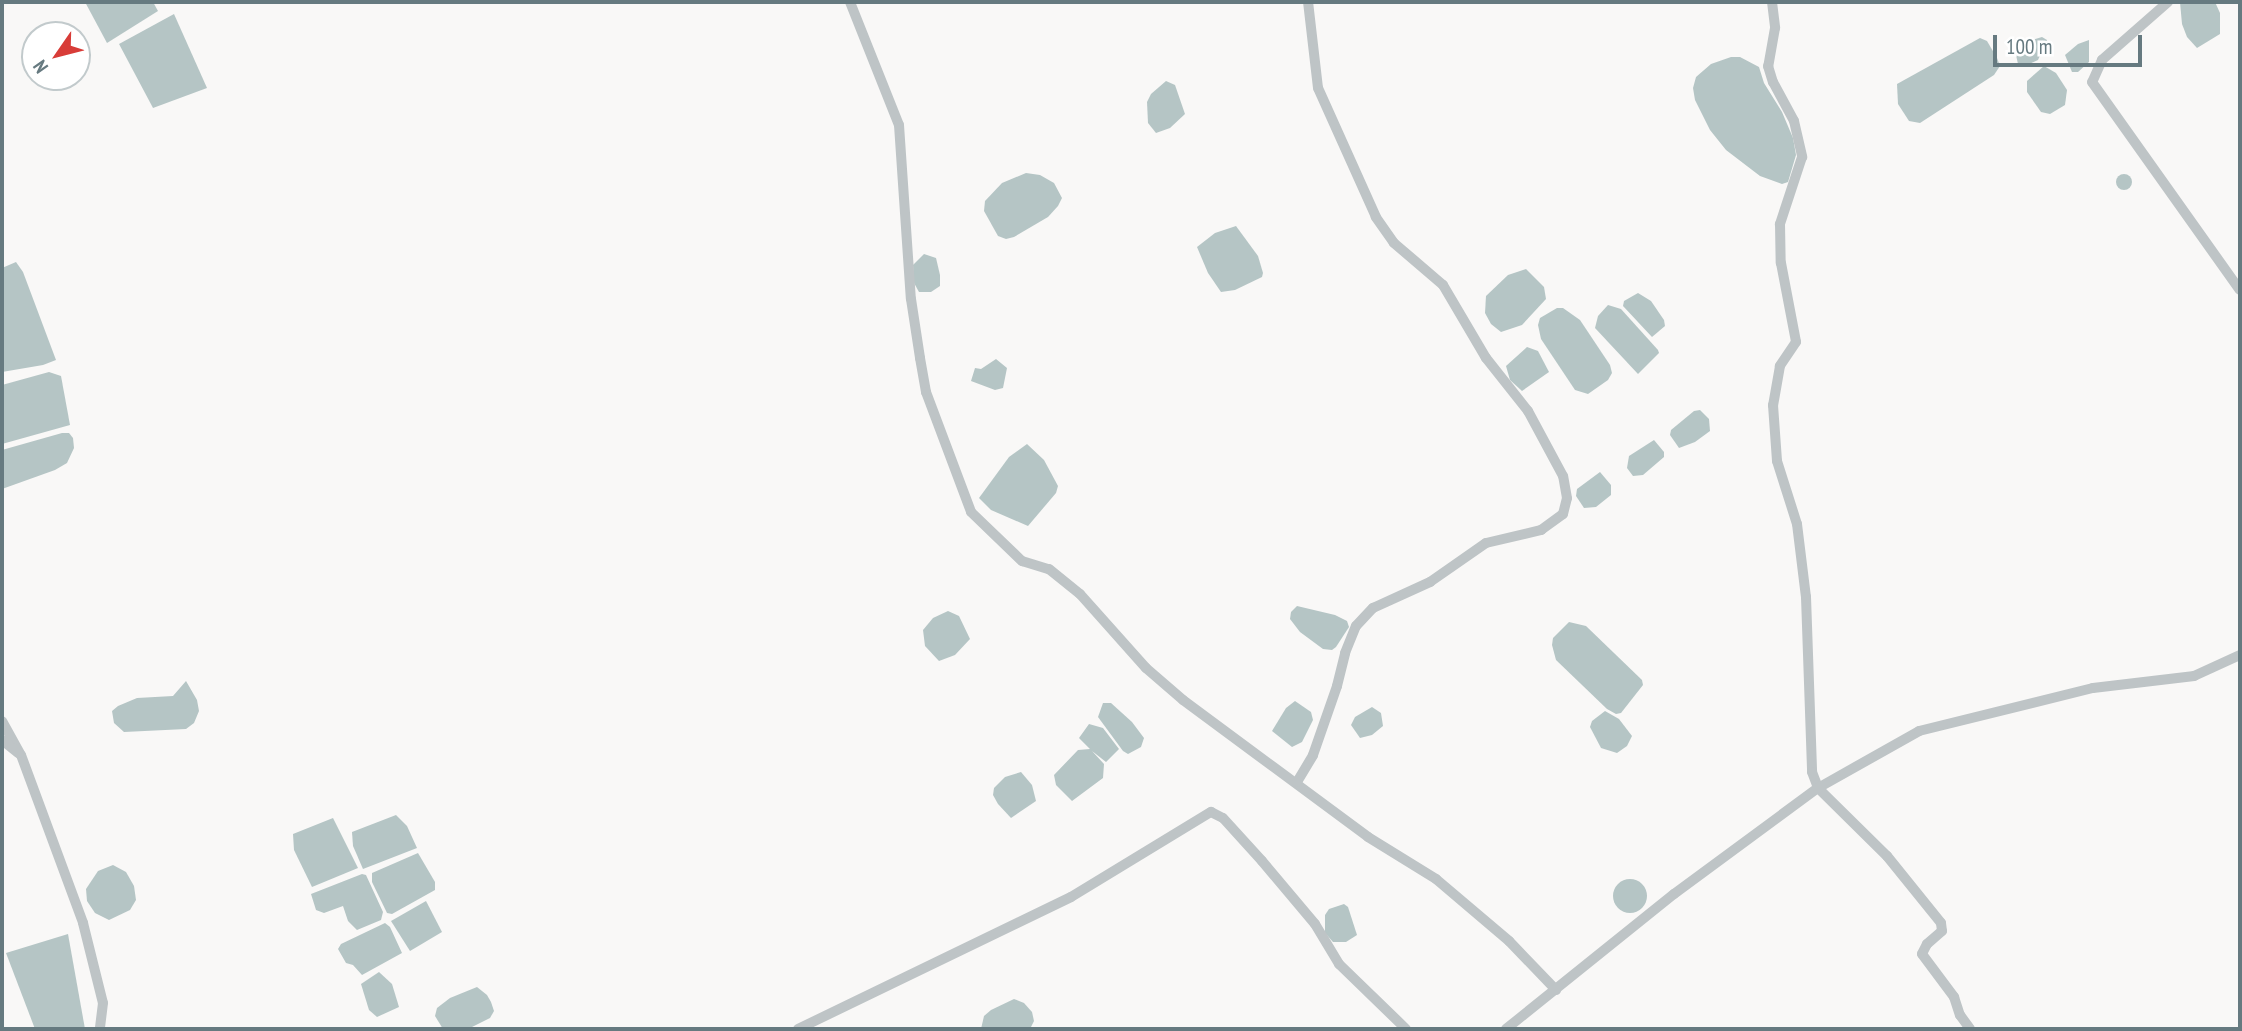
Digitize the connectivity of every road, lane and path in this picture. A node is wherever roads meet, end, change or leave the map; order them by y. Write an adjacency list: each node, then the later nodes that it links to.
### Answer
1 (850, 2): 10 (street)
2 (1308, 2): 10 (street)
3 (1772, 2): 11 (street)
4 (2168, 2): 5 (street)
5 (2240, 290)
6 (2240, 655): 11 (street)
7 (2, 721): 9 (street)
8 (2, 740): 9 (street)
9 (21, 755): 13 (street)
10 (1297, 782): 12 (street)
11 (1818, 788): 12 (street); 17 (street)
12 (1556, 990): 16 (street)
13 (100, 1029)
14 (798, 1029): 15 (street)
15 (1406, 1029)
16 (1506, 1029)
17 (1969, 1029)

